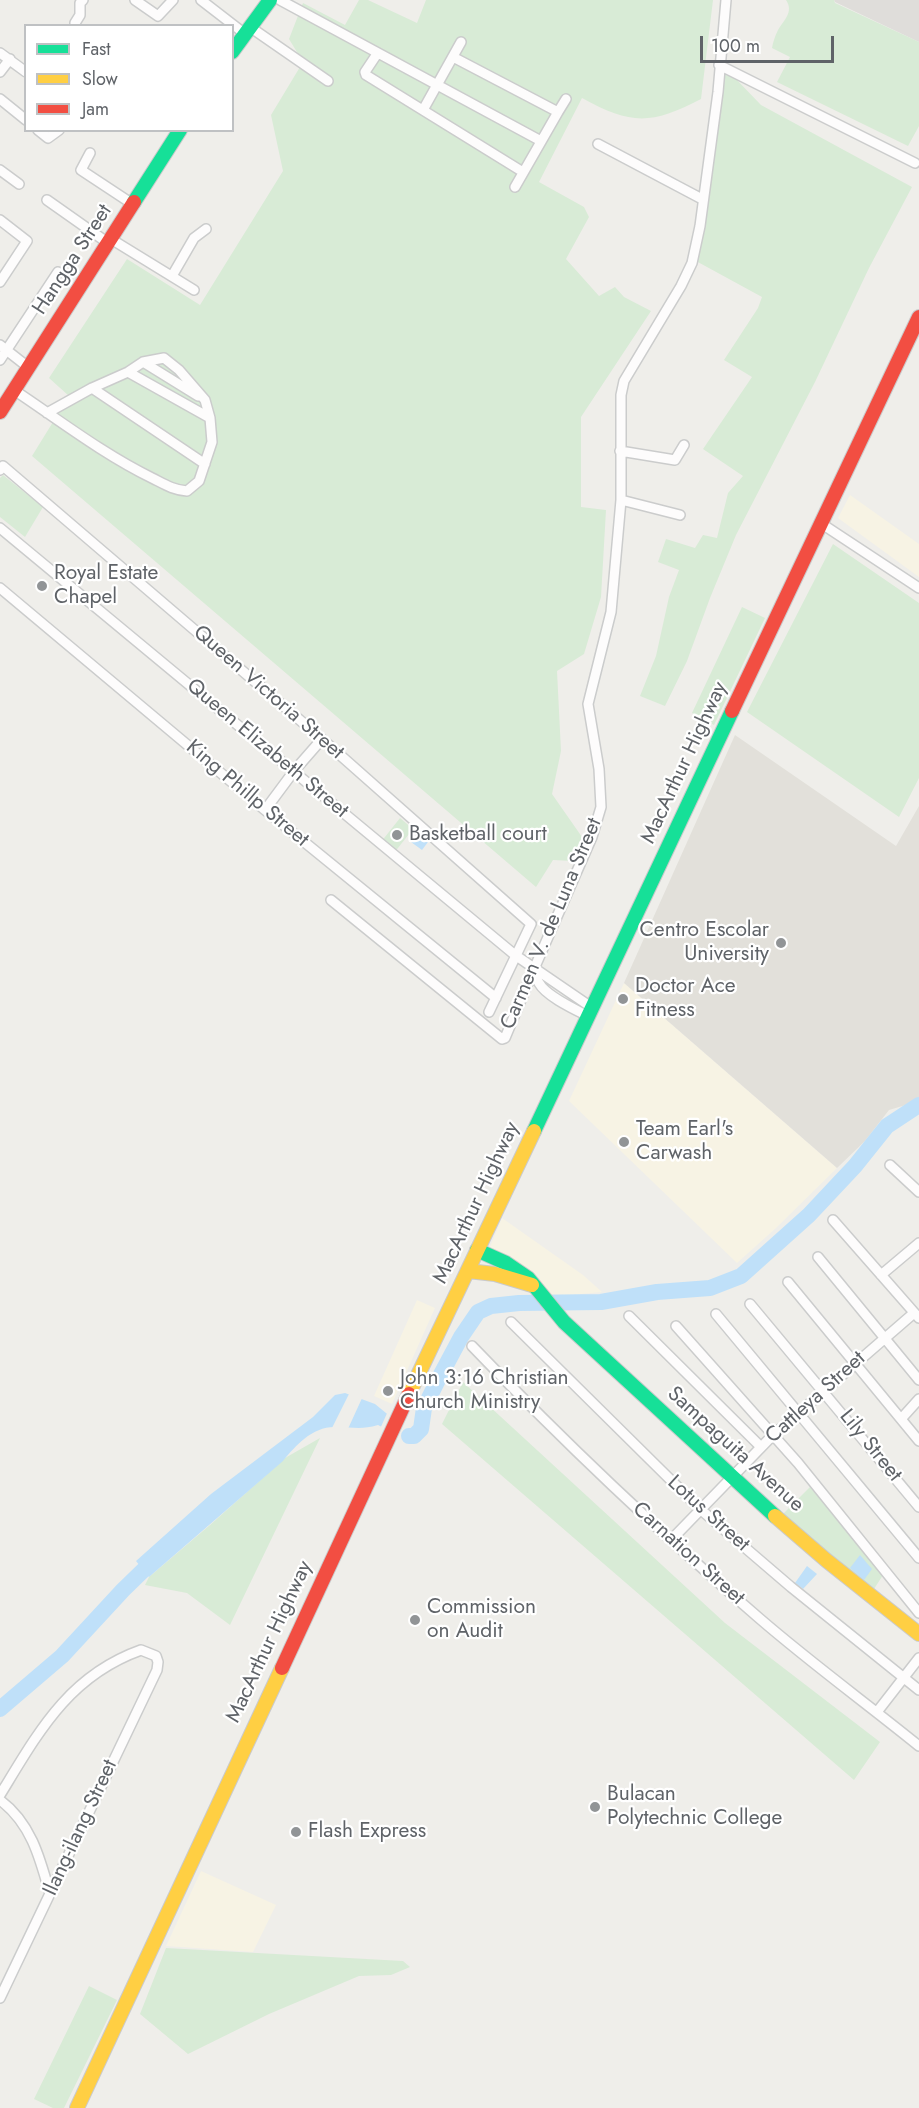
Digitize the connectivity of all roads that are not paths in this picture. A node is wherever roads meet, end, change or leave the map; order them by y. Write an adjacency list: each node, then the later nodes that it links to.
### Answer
1 (83, 0): 8 (street)
2 (135, 0): 3 (street)
3 (173, 0)
4 (201, 0): 9 (street)
5 (270, 0): 9 (main road)
6 (280, 0): 13 (street)
7 (726, 0): 16 (street, Carmen V. de Luna Street)
8 (75, 23)
9 (247, 31): 11 (main road); 19 (street)
10 (461, 42): 14 (street)
11 (234, 49)
12 (0, 53): 15 (street)
13 (377, 54): 20 (street); 23 (street)
14 (453, 57): 20 (street); 24 (street)
15 (10, 59): 17 (street); 18 (street)
16 (719, 65): 32 (street); 37 (street, Carmen V. de Luna Street)
17 (24, 70)
18 (0, 72)
19 (328, 81)
20 (438, 85): 23 (street); 29 (street)
21 (0, 99): 25 (street)
22 (566, 99): 24 (street)
23 (423, 110): 34 (street)
24 (558, 112): 29 (street)
25 (24, 118)
26 (40, 132): 27 (street)
27 (56, 132)
28 (179, 132): 39 (main road, Hangga Street)
29 (541, 141): 34 (street)
30 (598, 144): 37 (street)
31 (90, 153): 39 (street)
32 (915, 163)
33 (0, 170): 35 (street)
34 (524, 172): 36 (street)
35 (19, 184)
36 (515, 187)
37 (702, 199): 58 (street, Carmen V. de Luna Street)
38 (47, 200): 42 (street)
39 (134, 205): 42 (main road, Hangga Street)
40 (0, 220): 45 (street)
41 (206, 229): 44 (street)
42 (110, 241): 44 (street); 50 (main road, Hangga Street)
43 (58, 272): 48 (street)
44 (172, 276): 46 (street)
45 (0, 282)
46 (194, 290)
47 (919, 317): 63 (main road, MacArthur Highway)
48 (3, 348): 49 (street); 50 (street)
49 (0, 360)
50 (28, 367): 53 (main road, Hangga Street)
51 (128, 372): 52 (street); 56 (street); 56 (street)
52 (92, 388): 55 (street); 59 (street)
53 (14, 390): 54 (main road, Hangga Street); 55 (street)
54 (0, 412)
55 (47, 412): 59 (street)
56 (210, 417): 59 (street)
57 (684, 445): 58 (street)
58 (621, 451): 61 (street, Carmen V. de Luna Street)
59 (205, 464)
60 (1, 468): 67 (street, Queen Victoria Street)
61 (621, 500): 62 (street); 72 (street, Carmen V. de Luna Street)
62 (680, 515)
63 (822, 524): 66 (street); 76 (main road, MacArthur Highway)
64 (0, 528): 68 (street, Queen Elizabeth Street)
65 (0, 588): 69 (street, King Phillp Street)
66 (919, 588)
67 (322, 739): 68 (street); 71 (street, Queen Victoria Street)
68 (294, 771): 69 (street); 71 (street, Queen Elizabeth Street)
69 (265, 810): 74 (street, King Phillp Street)
70 (331, 900): 72 (street, Carmen V. de Luna Street)
71 (515, 956): 72 (street, Queen Elizabeth Street); 74 (street)
72 (534, 969): 73 (street, Queen Elizabeth Street); 75 (street, Queen Elizabeth Street)
73 (565, 990): 75 (street); 76 (street, Queen Elizabeth Street)
74 (496, 998): 77 (street)
75 (560, 1001): 76 (street, Queen Elizabeth Street)
76 (590, 1011): 82 (main road, MacArthur Highway)
77 (489, 1012)
78 (890, 1165): 79 (street)
79 (919, 1192)
80 (833, 1220): 85 (street)
81 (919, 1243): 85 (street)
82 (477, 1250): 84 (main road, MacArthur Highway); 87 (main road, Sampaguita Avenue)
83 (818, 1257): 94 (street)
84 (468, 1271): 87 (main road); 121 (main road, MacArthur Highway)
85 (881, 1275): 91 (street)
86 (788, 1282): 96 (street)
87 (536, 1288): 105 (main road, Sampaguita Avenue)
88 (750, 1304): 98 (street, Lily Street)
89 (716, 1314): 100 (street)
90 (629, 1316): 104 (street)
91 (917, 1316): 94 (street, Cattleya Street)
92 (511, 1322): 107 (street, Lotus Street)
93 (676, 1326): 102 (street)
94 (883, 1339): 96 (street, Cattleya Street); 97 (street)
95 (472, 1346): 108 (street, Carnation Street)
96 (854, 1363): 98 (street, Cattleya Street); 101 (street)
97 (919, 1380)
98 (824, 1391): 100 (street, Cattleya Street); 106 (street, Lily Street)
99 (919, 1399): 101 (street)
100 (799, 1413): 102 (street, Cattleya Street); 109 (street)
101 (901, 1419): 103 (street)
102 (772, 1436): 104 (street, Cattleya Street); 110 (street)
103 (919, 1441)
104 (761, 1447): 105 (street, Cattleya Street)
105 (731, 1477): 107 (street, Cattleya Street); 111 (main road, Sampaguita Avenue)
106 (919, 1506)
107 (700, 1509): 108 (street, Cattleya Street); 113 (street, Lotus Street)
108 (671, 1540): 115 (street, Carnation Street)
109 (919, 1558)
110 (919, 1613)
111 (919, 1634)
112 (919, 1658): 113 (street)
113 (904, 1677): 114 (street, Lotus Street); 115 (street)
114 (919, 1690)
115 (877, 1712): 116 (street, Carnation Street)
116 (919, 1746)
117 (0, 1795): 119 (street, Ilang-ilang Street)
118 (0, 1800): 119 (street)
119 (50, 1894): 120 (street, Ilang-ilang Street)
120 (0, 1998)
121 (77, 2108)

